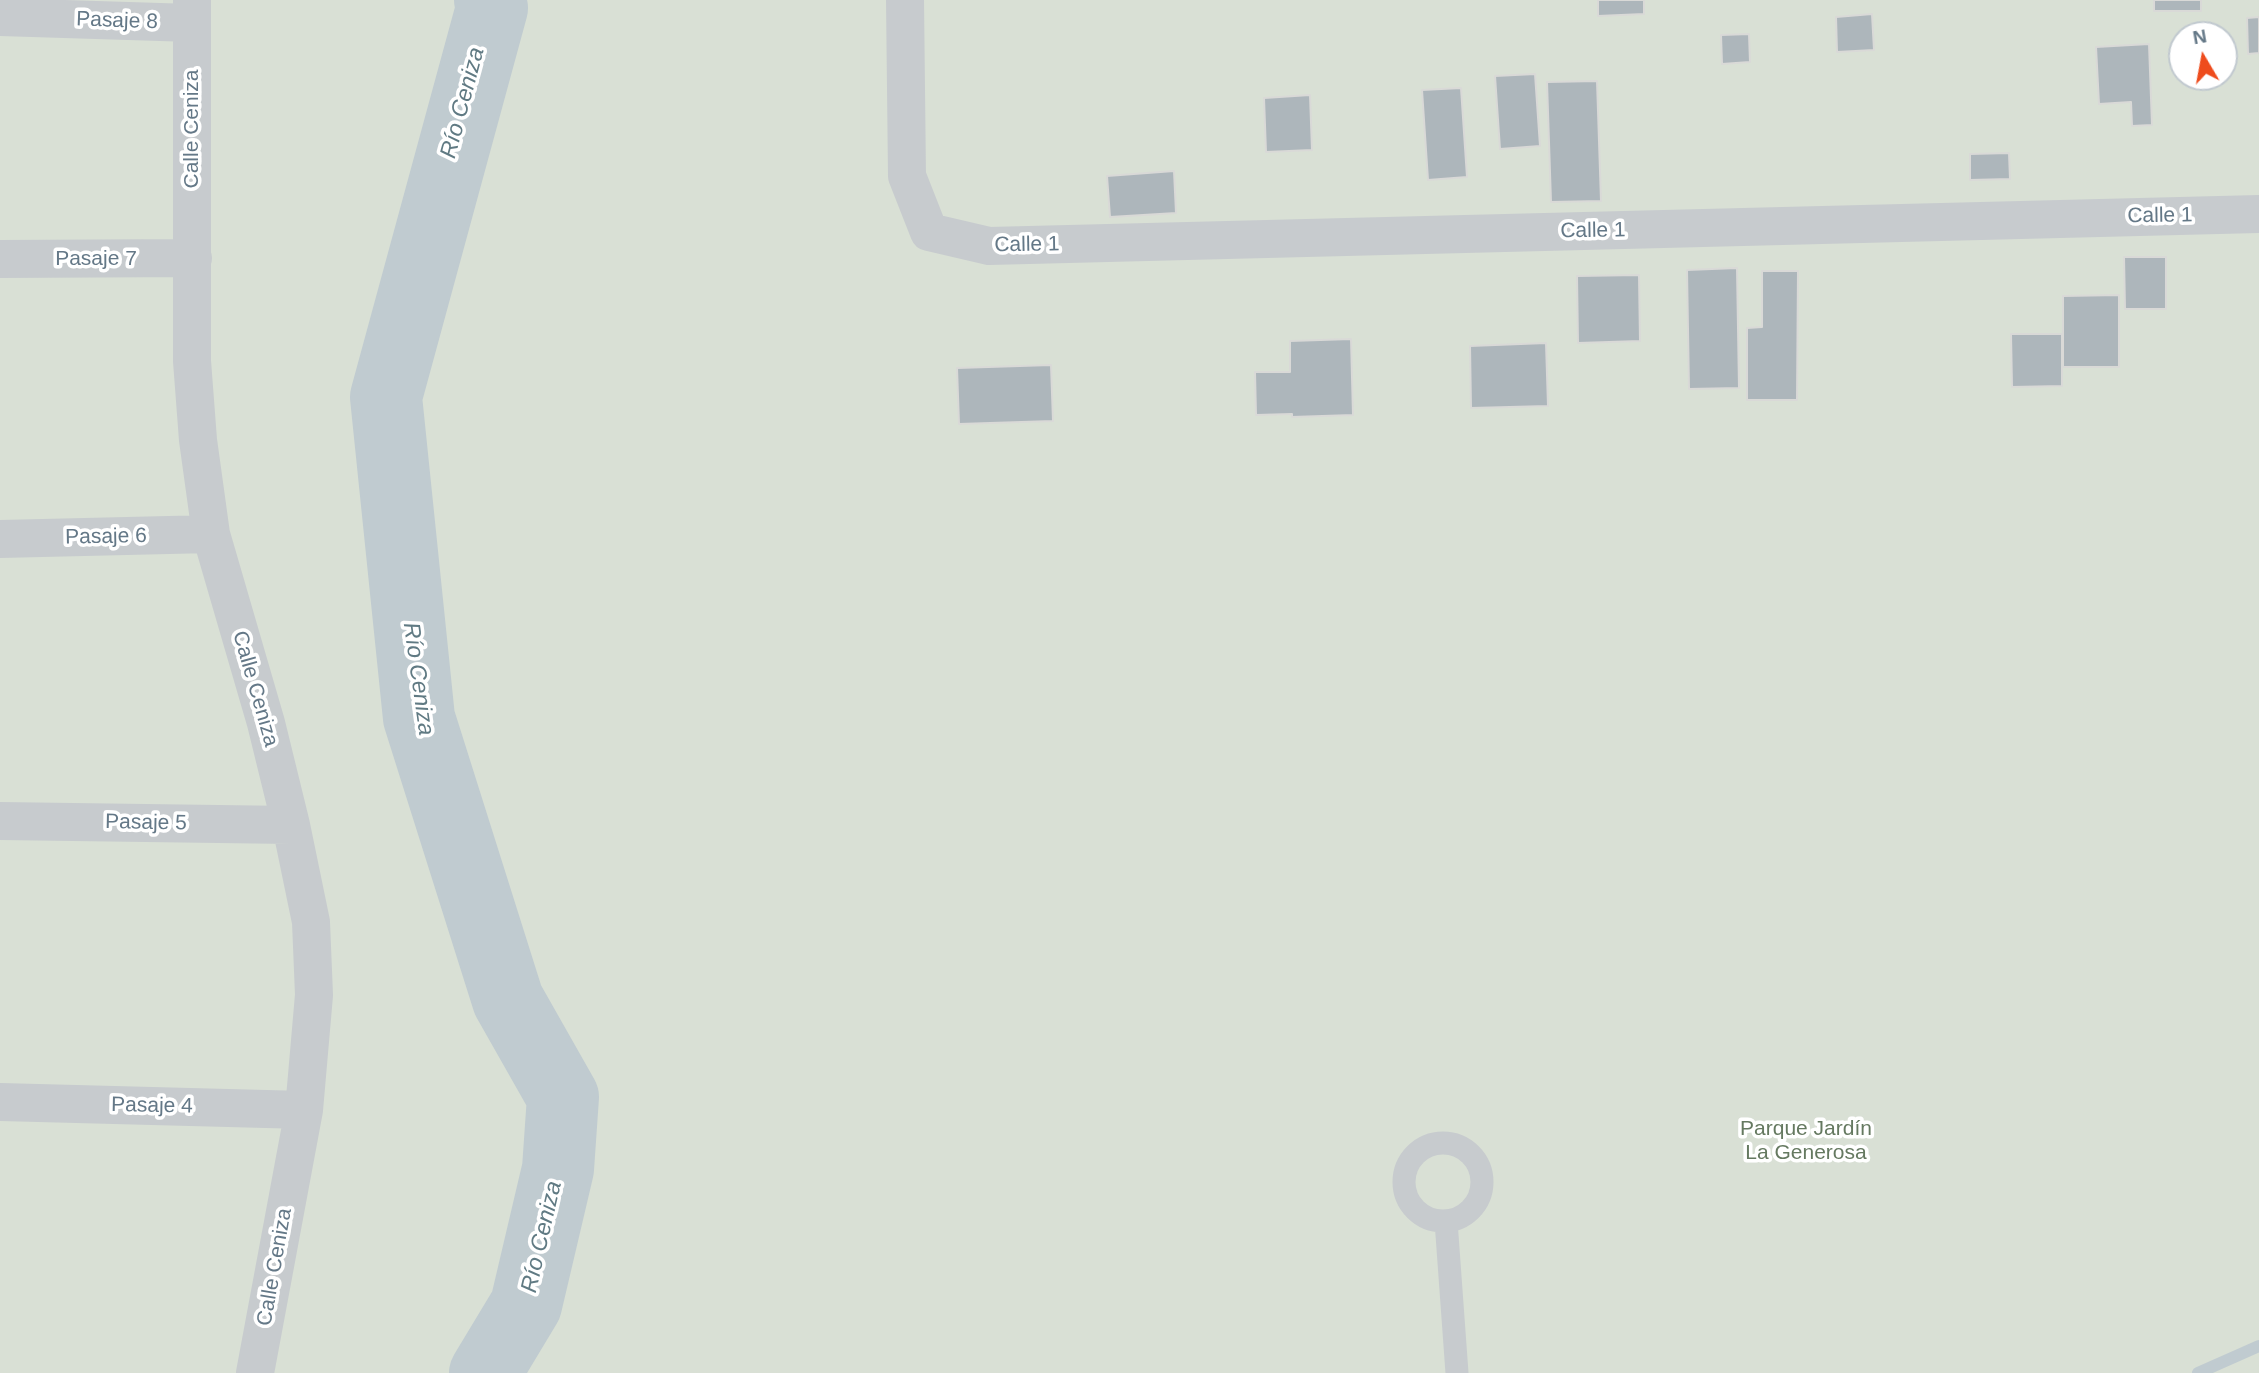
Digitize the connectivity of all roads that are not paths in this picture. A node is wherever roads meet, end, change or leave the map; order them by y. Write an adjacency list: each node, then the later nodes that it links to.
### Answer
1 (905, 0): 4 (street, Calle 1)
2 (192, 11): 3 (street, Pasaje 8); 5 (street, Calle Ceniza)
3 (0, 17)
4 (2259, 214)
5 (193, 258): 6 (street, Pasaje 7); 7 (street, Calle Ceniza)
6 (0, 259)
7 (211, 534): 8 (street, Pasaje 6); 10 (street, Calle Ceniza)
8 (0, 539)
9 (0, 821): 10 (street, Pasaje 5)
10 (291, 825): 12 (street, Calle Ceniza)
11 (0, 1102): 12 (street, Pasaje 4)
12 (304, 1110): 14 (street, Calle Ceniza)
13 (1446, 1222): 15 (lane)
14 (255, 1373)
15 (1457, 1373)

